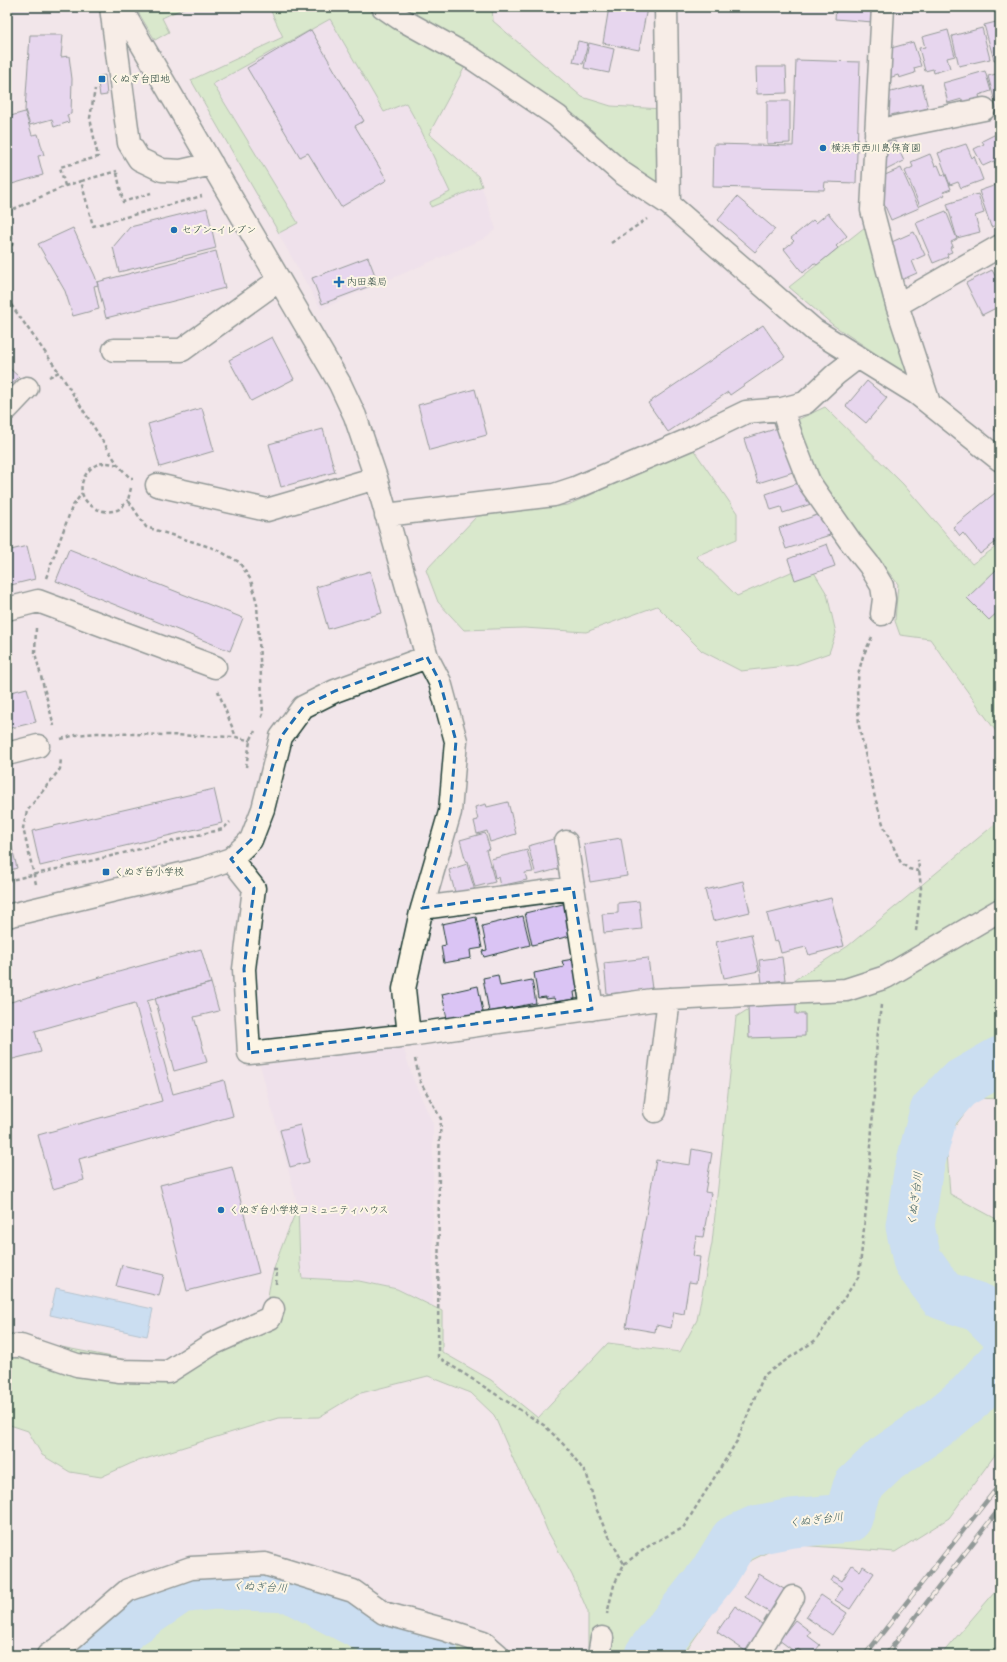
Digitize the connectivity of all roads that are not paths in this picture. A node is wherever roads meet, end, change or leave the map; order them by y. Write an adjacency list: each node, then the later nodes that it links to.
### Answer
1 (111, 7): 8 (street)
2 (120, 7): 8 (street)
3 (383, 7): 9 (street)
4 (666, 7): 9 (street)
5 (883, 7): 7 (street)
6 (984, 109): 7 (street)
7 (876, 131): 12 (street)
8 (212, 164): 11 (street)
9 (669, 204): 14 (street)
10 (1000, 246): 12 (street)
11 (279, 280): 13 (street); 20 (street)
12 (897, 305): 16 (street)
13 (114, 350)
14 (858, 358): 16 (street); 18 (street)
15 (27, 388): 17 (street)
16 (929, 403): 19 (street)
17 (7, 409)
18 (782, 409): 22 (street); 24 (street)
19 (1000, 460)
20 (376, 478): 21 (street); 22 (street)
21 (157, 485)
22 (386, 514): 25 (street)
23 (7, 609): 26 (street)
24 (882, 614)
25 (427, 657): 30 (street); 32 (street)
26 (211, 665)
27 (48, 743): 28 (street)
28 (7, 754)
29 (566, 842): 31 (street)
30 (231, 859): 34 (street); 37 (street)
31 (573, 888): 32 (street); 36 (street)
32 (422, 908): 37 (street)
33 (1000, 910): 35 (street)
34 (7, 916)
35 (669, 999): 36 (street); 38 (street)
36 (592, 1009): 37 (street)
37 (409, 1035)
38 (655, 1111)
39 (272, 1309): 40 (street)
40 (7, 1346)
41 (793, 1598): 44 (street)
42 (48, 1655): 43 (street)
43 (498, 1655)
44 (757, 1655)

